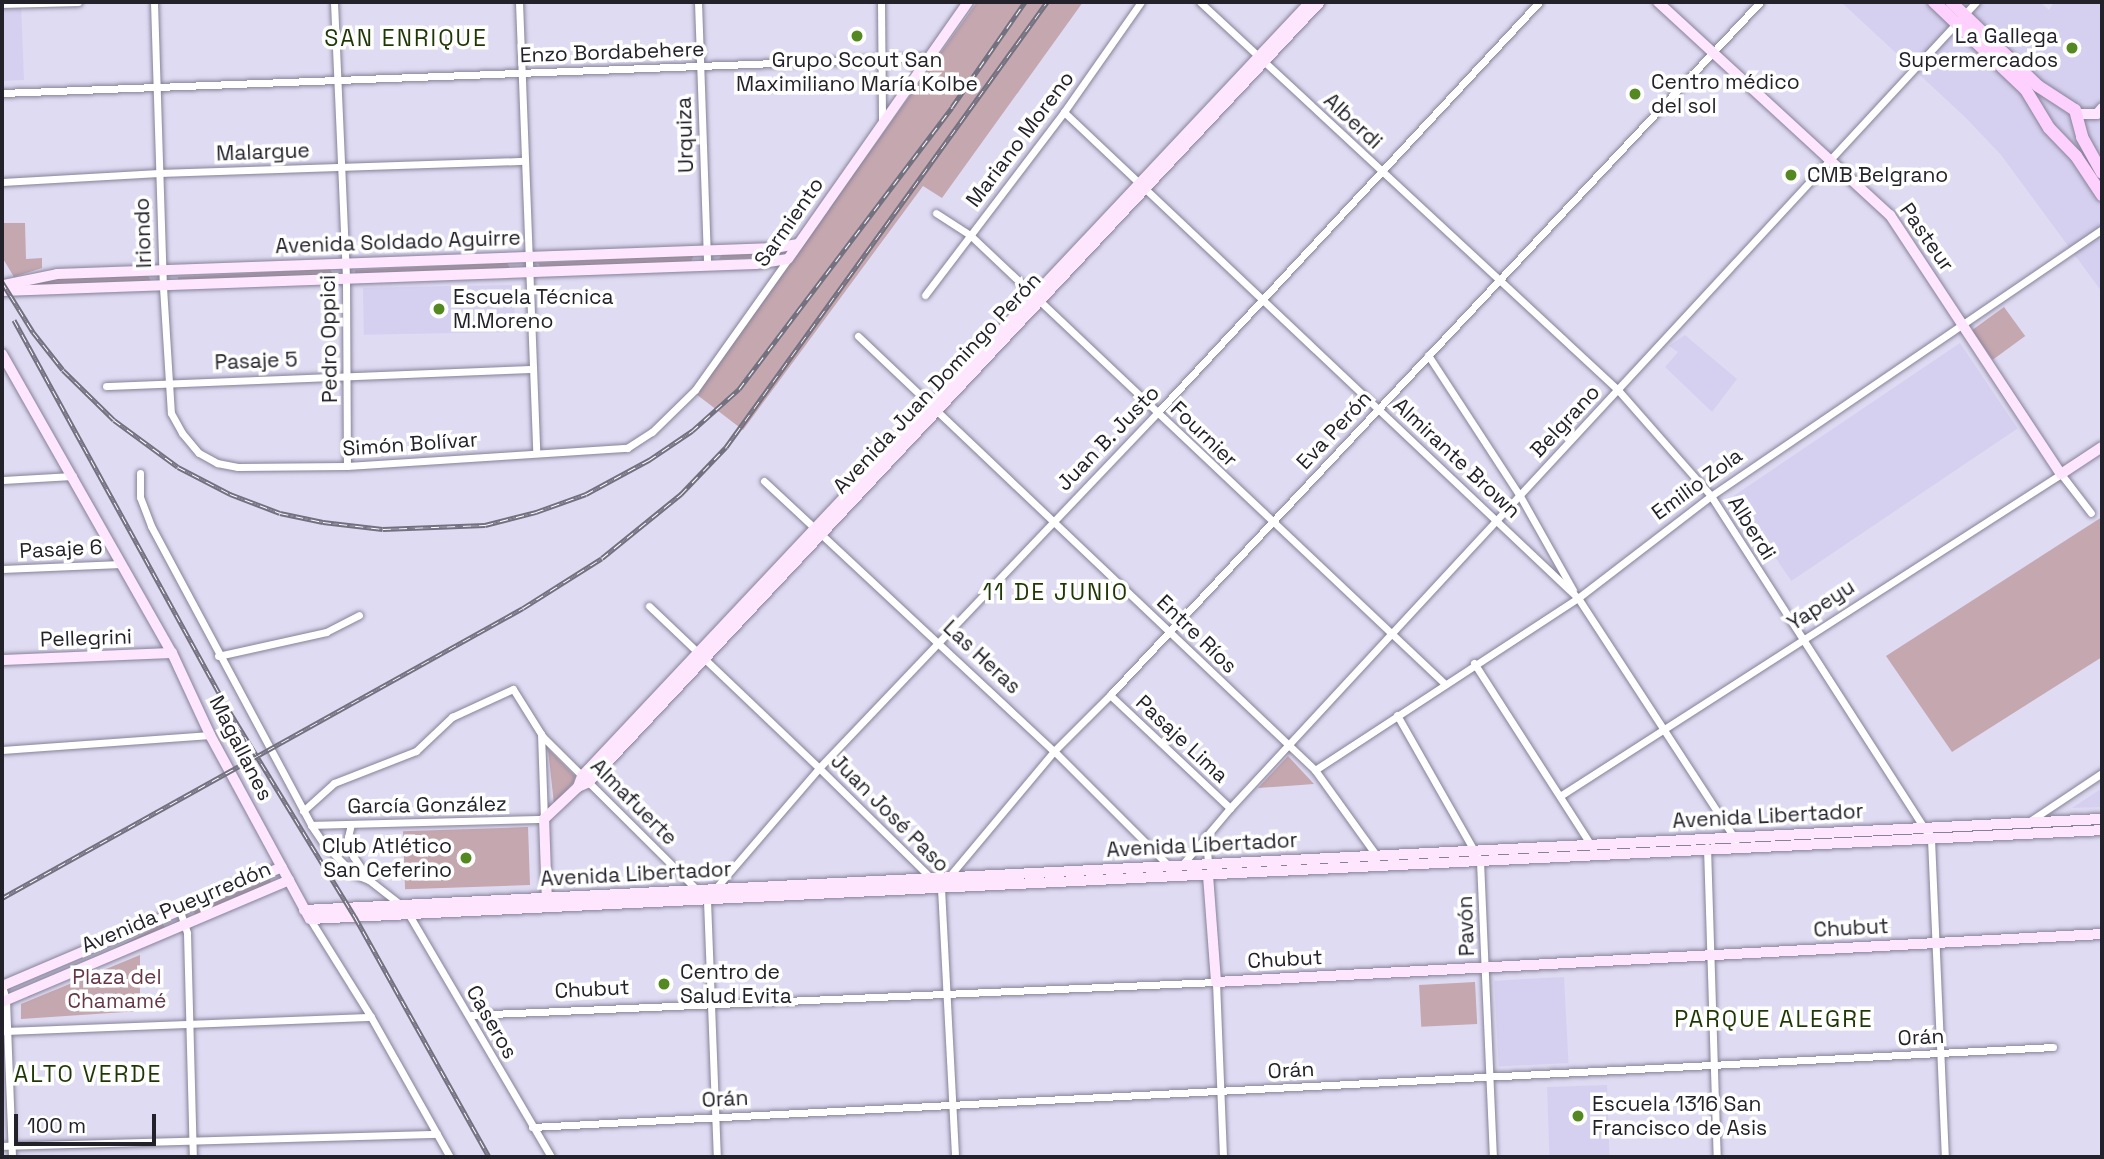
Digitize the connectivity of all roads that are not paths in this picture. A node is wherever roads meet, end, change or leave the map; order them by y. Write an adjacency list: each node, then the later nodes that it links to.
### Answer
1 (78, 2): 18 (street)
2 (154, 2): 27 (street, Iriondo)
3 (334, 2): 26 (street, Pedro Oppici)
4 (519, 2): 25 (street)
5 (698, 2): 24 (street, Urquiza)
6 (880, 2): 22 (street)
7 (968, 2): 21 (main road, Sarmiento)
8 (1141, 2): 30 (street, Mariano Moreno)
9 (1200, 2): 23 (street, Alberdi)
10 (1310, 2): 23 (main road, Avenida Juan Domingo Perón)
11 (1320, 2): 23 (main road, Avenida Juan Domingo Perón)
12 (1538, 2): 39 (street, Juan B. Justo)
13 (1658, 2): 20 (main road, Pasteur)
14 (1760, 2): 20 (street, Eva Perón)
15 (1934, 2): 19 (main road)
16 (1951, 2): 19 (main road)
17 (1976, 2): 19 (street, Belgrano)
18 (2, 4)
19 (1961, 19): 29 (main road); 34 (main road); 37 (street, Belgrano)
20 (1712, 54): 37 (main road, Pasteur); 57 (street, Eva Perón)
21 (930, 57): 22 (street, Enzo Bordabehere); 33 (main road, Sarmiento)
22 (882, 58): 24 (street, Enzo Bordabehere); 33 (street)
23 (1261, 59): 39 (street, Alberdi); 43 (main road, Avenida Juan Domingo Perón)
24 (700, 66): 25 (street, Enzo Bordabehere); 49 (street, Urquiza)
25 (522, 73): 26 (street, Enzo Bordabehere); 36 (street)
26 (338, 80): 27 (street, Enzo Bordabehere); 38 (street, Pedro Oppici)
27 (156, 87): 28 (street, Enzo Bordabehere); 40 (street, Iriondo)
28 (2, 93)
29 (2064, 104): 32 (main road); 34 (main road)
30 (1064, 112): 43 (street, Almirante Brown); 47 (street, Mariano Moreno)
31 (2101, 112): 32 (main road)
32 (2078, 118): 35 (main road); 41 (main road)
33 (882, 121): 48 (main road, Sarmiento)
34 (2047, 121): 35 (main road)
35 (2055, 134): 44 (main road)
36 (525, 161): 38 (street, Malargue); 50 (street)
37 (1829, 161): 64 (main road, Pasteur); 72 (street, Belgrano)
38 (341, 167): 40 (street, Malargue); 52 (street, Pedro Oppici)
39 (1381, 171): 57 (street, Alberdi); 62 (street, Juan B. Justo)
40 (159, 173): 42 (street, Malargue); 54 (street, Iriondo)
41 (2102, 173)
42 (2, 182)
43 (1143, 185): 62 (street, Almirante Brown); 63 (main road, Avenida Juan Domingo Perón)
44 (2102, 195)
45 (936, 213): 47 (street, Fournier)
46 (2102, 229): 64 (street, Emilio Zola)
47 (970, 235): 61 (street, Mariano Moreno); 63 (street, Fournier)
48 (797, 244): 49 (main road, Avenida Soldado Aguirre); 51 (main road, Sarmiento)
49 (707, 250): 50 (main road, Avenida Soldado Aguirre); 53 (street, Urquiza)
50 (529, 257): 52 (main road, Avenida Soldado Aguirre); 55 (street)
51 (788, 259): 53 (main road, Avenida Soldado Aguirre); 77 (street, Sarmiento)
52 (345, 264): 54 (main road, Avenida Soldado Aguirre); 56 (street, Pedro Oppici)
53 (707, 266): 55 (main road, Avenida Soldado Aguirre)
54 (162, 270): 58 (main road, Avenida Soldado Aguirre); 59 (street, Iriondo)
55 (529, 273): 56 (main road, Avenida Soldado Aguirre); 68 (street)
56 (346, 280): 59 (main road, Avenida Soldado Aguirre); 69 (street, Pedro Oppici)
57 (1499, 280): 67 (street, Eva Perón); 72 (street, Alberdi)
58 (2, 285)
59 (163, 287): 60 (main road, Avenida Soldado Aguirre); 70 (street, Iriondo)
60 (2, 291)
61 (925, 295)
62 (1262, 298): 74 (street, Almirante Brown); 75 (street, Juan B. Justo)
63 (1036, 299): 73 (main road, Avenida Juan Domingo Perón); 75 (street, Fournier)
64 (1962, 324): 82 (main road, Pasteur); 87 (street, Emilio Zola)
65 (858, 336): 73 (street, Entre Ríos)
66 (2, 354): 83 (main road, Magallanes)
67 (1428, 355): 74 (street, Eva Perón); 86 (street)
68 (533, 369): 69 (street, Pasaje 5); 79 (street)
69 (348, 376): 70 (street, Pasaje 5); 80 (street, Pedro Oppici)
70 (167, 385): 71 (street, Pasaje 5); 78 (street, Iriondo)
71 (106, 386)
72 (1618, 390): 86 (street, Belgrano); 87 (street, Alberdi)
73 (934, 408): 90 (street, Entre Ríos); 92 (main road, Avenida Juan Domingo Perón)
74 (1378, 408): 89 (street, Almirante Brown); 91 (street, Eva Perón)
75 (1157, 413): 90 (street, Juan B. Justo); 91 (street, Fournier)
76 (2102, 447): 82 (main road, Yapeyu)
77 (626, 448): 79 (street, Simón Bolívar)
78 (199, 453): 80 (street, Simón Bolívar)
79 (536, 453): 80 (street, Simón Bolívar)
80 (347, 467)
81 (140, 473): 103 (street, Caseros)
82 (2061, 474): 88 (street); 100 (street, Yapeyu)
83 (73, 476): 84 (street); 93 (main road, Magallanes)
84 (2, 481)
85 (764, 481): 92 (street, Las Heras)
86 (1520, 496): 89 (street, Belgrano); 95 (street)
87 (1712, 496): 95 (street, Emilio Zola); 100 (street, Alberdi)
88 (2091, 513)
89 (1497, 520): 95 (street, Almirante Brown); 99 (street, Belgrano)
90 (1053, 521): 98 (street, Entre Ríos); 101 (street, Juan B. Justo)
91 (1272, 522): 98 (street, Eva Perón); 99 (street, Fournier)
92 (818, 531): 101 (street, Las Heras); 104 (main road, Avenida Juan Domingo Perón)
93 (121, 564): 94 (street, Pasaje 6); 102 (main road, Magallanes)
94 (2, 569)
95 (1578, 598): 106 (street, Emilio Zola); 110 (street, Almirante Brown)
96 (649, 606): 104 (street, Juan José Paso)
97 (359, 615): 103 (street)
98 (1169, 632): 108 (street, Eva Perón); 113 (street, Entre Ríos)
99 (1394, 632): 107 (street, Fournier); 113 (street, Belgrano)
100 (1803, 640): 110 (street, Yapeyu); 128 (street, Alberdi)
101 (937, 642): 115 (street, Las Heras); 116 (street, Juan B. Justo)
102 (172, 653): 105 (main road, Pellegrini); 112 (main road, Magallanes)
103 (218, 656): 122 (street, Caseros)
104 (701, 656): 116 (street, Juan José Paso); 119 (main road, Avenida Juan Domingo Perón)
105 (2, 660)
106 (1474, 663): 107 (street, Emilio Zola); 120 (street)
107 (1445, 684): 109 (street, Emilio Zola)
108 (1110, 695): 115 (street, Eva Perón); 121 (street, Pasaje Lima)
109 (1397, 715): 117 (street, Emilio Zola); 137 (street, Pavón)
110 (1664, 729): 120 (street, Yapeyu); 133 (street, Almirante Brown)
111 (541, 733): 119 (street, Almafuerte); 122 (street, Almafuerte); 124 (street)
112 (210, 735): 114 (street); 140 (main road, Magallanes)
113 (1289, 745): 117 (street, Entre Ríos); 121 (street, Belgrano)
114 (2, 750)
115 (1054, 751): 139 (street, Las Heras); 142 (street, Eva Perón)
116 (819, 768): 143 (street, Juan José Paso); 147 (street, Juan B. Justo)
117 (1315, 770): 136 (street, Entre Ríos)
118 (2102, 773): 125 (street)
119 (583, 782): 124 (main road, Avenida Juan Domingo Perón); 148 (street, Almafuerte)
120 (1560, 796): 134 (street)
121 (1230, 808): 131 (street, Belgrano)
122 (303, 811): 127 (street, Caseros)
123 (2102, 819): 125 (main road, Avenida Libertador)
124 (544, 820): 126 (street, García González); 150 (main road)
125 (2029, 822): 128 (main road, Avenida Libertador); 130 (street)
126 (351, 824): 127 (street, García González); 145 (street)
127 (311, 825): 145 (street, Caseros)
128 (1923, 827): 132 (street, Alberdi); 133 (main road, Avenida Libertador)
129 (2102, 830): 130 (main road, Avenida Libertador)
130 (2024, 834): 132 (main road, Avenida Libertador)
131 (1206, 835): 138 (street, Belgrano); 141 (street)
132 (1931, 839): 133 (main road, Avenida Libertador); 157 (street)
133 (1736, 843): 135 (main road, Avenida Libertador)
134 (1590, 844): 135 (main road, Avenida Libertador); 137 (main road, Avenida Libertador)
135 (1707, 844): 137 (main road, Avenida Libertador); 158 (street)
136 (1376, 855): 137 (main road, Avenida Libertador); 141 (main road, Avenida Libertador)
137 (1478, 856): 141 (main road, Avenida Libertador); 159 (street, Pavón)
138 (1182, 865): 139 (main road, Avenida Libertador); 141 (main road, Avenida Libertador)
139 (1169, 866): 142 (main road, Avenida Libertador)
140 (282, 867): 144 (main road, Magallanes); 152 (main road, Avenida Pueyrredón)
141 (1208, 869): 146 (main road, Avenida Libertador); 160 (main road)
142 (948, 877): 143 (main road, Avenida Libertador); 146 (street, Eva Perón)
143 (931, 878): 146 (street, Juan José Paso); 147 (main road, Avenida Libertador)
144 (289, 880): 153 (main road, Magallanes); 155 (main road, Avenida Pueyrredón)
145 (369, 880): 151 (street, Caseros)
146 (941, 888): 149 (main road, Avenida Libertador); 162 (street, Juan José Paso)
147 (715, 889): 148 (main road, Avenida Libertador); 149 (street, Juan B. Justo)
148 (698, 890): 149 (street, Almafuerte); 150 (main road, Avenida Libertador)
149 (706, 900): 150 (main road, Avenida Libertador); 164 (street)
150 (547, 903): 151 (main road, Avenida Libertador); 154 (main road, Avenida Libertador)
151 (401, 905): 153 (main road, Avenida Libertador); 154 (street, Caseros)
152 (180, 911): 155 (street); 161 (main road, Avenida Pueyrredón)
153 (307, 915): 154 (main road, Avenida Libertador); 166 (street, Magallanes)
154 (410, 915): 165 (street, Caseros)
155 (186, 924): 163 (main road, Avenida Pueyrredón); 167 (street)
156 (2102, 934): 157 (main road, Chubut)
157 (1935, 943): 158 (main road, Chubut); 170 (street)
158 (1710, 955): 159 (main road, Chubut); 171 (street)
159 (1485, 967): 160 (main road, Chubut); 172 (street, Pavón)
160 (1216, 982): 162 (street, Chubut); 173 (street)
161 (2, 986): 163 (street)
162 (946, 993): 164 (street, Chubut); 174 (street, Juan José Paso)
163 (4, 1001): 168 (street)
164 (711, 1003): 165 (street, Chubut); 175 (street)
165 (469, 1015): 176 (street, Caseros)
166 (371, 1017): 167 (street); 177 (street, Magallanes)
167 (189, 1023): 168 (street); 178 (street)
168 (4, 1031): 180 (street)
169 (2053, 1047): 170 (street, Orán)
170 (1940, 1053): 171 (street, Orán); 190 (street)
171 (1714, 1065): 172 (street, Orán); 189 (street)
172 (1488, 1077): 173 (street, Orán); 188 (street, Pavón)
173 (1219, 1091): 174 (street, Orán); 187 (street)
174 (952, 1105): 175 (street, Orán); 186 (street, Juan José Paso)
175 (716, 1117): 176 (street, Orán); 185 (street)
176 (532, 1127): 184 (street, Caseros)
177 (437, 1134): 178 (street); 183 (street, Magallanes)
178 (192, 1141): 180 (street); 182 (street)
179 (2, 1146): 180 (street)
180 (12, 1146): 181 (street)
181 (12, 1157)
182 (193, 1157)
183 (450, 1157)
184 (551, 1157)
185 (717, 1157)
186 (955, 1157)
187 (1223, 1157)
188 (1493, 1157)
189 (1717, 1157)
190 (1945, 1157)

